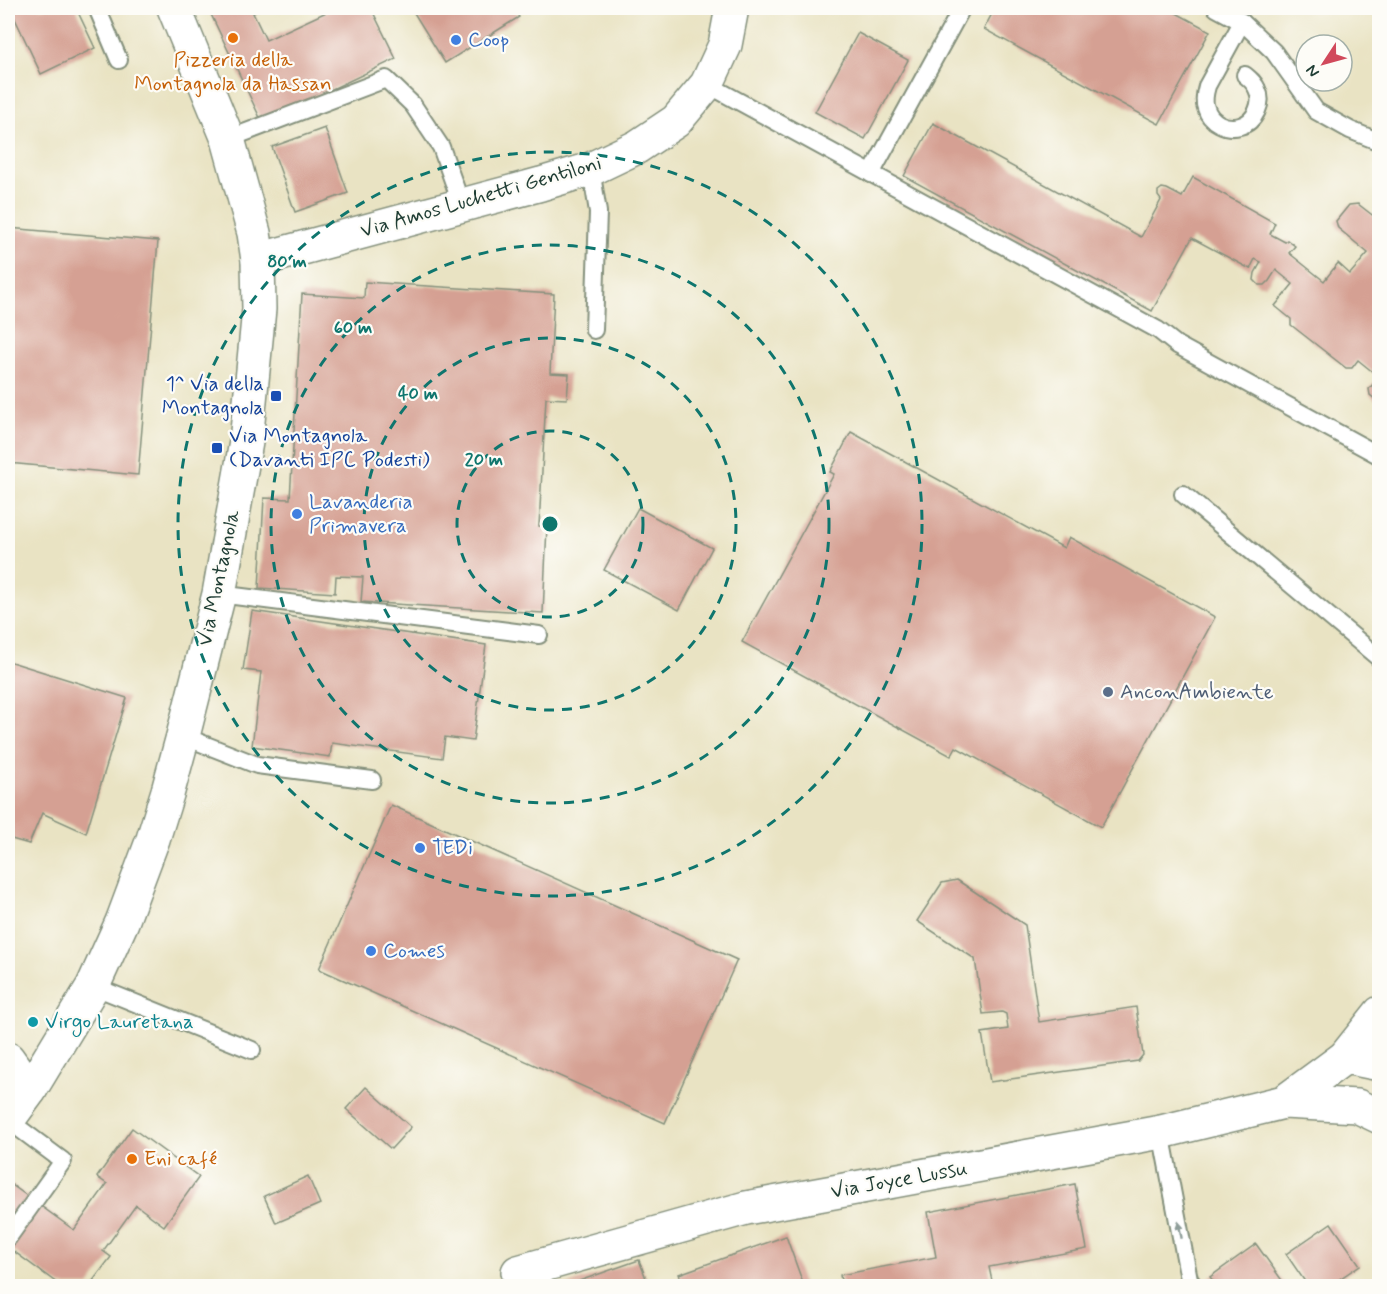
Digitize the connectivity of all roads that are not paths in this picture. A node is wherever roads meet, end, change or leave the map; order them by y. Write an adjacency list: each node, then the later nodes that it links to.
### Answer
1 (97, 8): 7 (lane)
2 (174, 8): 10 (street, Via Montagnola)
3 (732, 8): 9 (street, Via Amos Luchetti Gentiloni)
4 (962, 8): 13 (lane)
5 (1216, 8): 6 (lane)
6 (1242, 22): 8 (lane); 11 (lane)
7 (119, 60)
8 (1245, 75)
9 (707, 84): 12 (street, Via Amos Luchetti Gentiloni); 13 (lane)
10 (228, 139): 14 (lane); 15 (street, Via Montagnola)
11 (1380, 142)
12 (591, 169): 14 (street, Via Amos Luchetti Gentiloni); 16 (lane)
13 (871, 174): 17 (lane)
14 (462, 206): 15 (street, Via Amos Luchetti Gentiloni)
15 (258, 260): 19 (street, Via Montagnola)
16 (594, 330)
17 (1380, 456)
18 (1183, 494): 21 (lane)
19 (219, 594): 20 (lane); 22 (street, Via Montagnola)
20 (539, 635)
21 (1380, 659)
22 (183, 736): 23 (lane); 24 (street, Via Montagnola)
23 (372, 780)
24 (93, 986): 26 (lane); 30 (street, Via Montagnola)
25 (1380, 1013): 27 (street, Via Joyce Lussu)
26 (252, 1050)
27 (1345, 1057): 29 (street); 31 (street, Via Joyce Lussu)
28 (8, 1059): 30 (street)
29 (1380, 1064)
30 (30, 1090): 33 (street, Via Montagnola)
31 (1284, 1102): 32 (street, Via Joyce Lussu); 34 (street, Via Joyce Lussu)
32 (1372, 1105)
33 (8, 1120): 35 (lane)
34 (1161, 1132): 36 (street, Via Joyce Lussu); 37 (lane, one-way to 34)
35 (8, 1238)
36 (518, 1272)
37 (1194, 1287)

